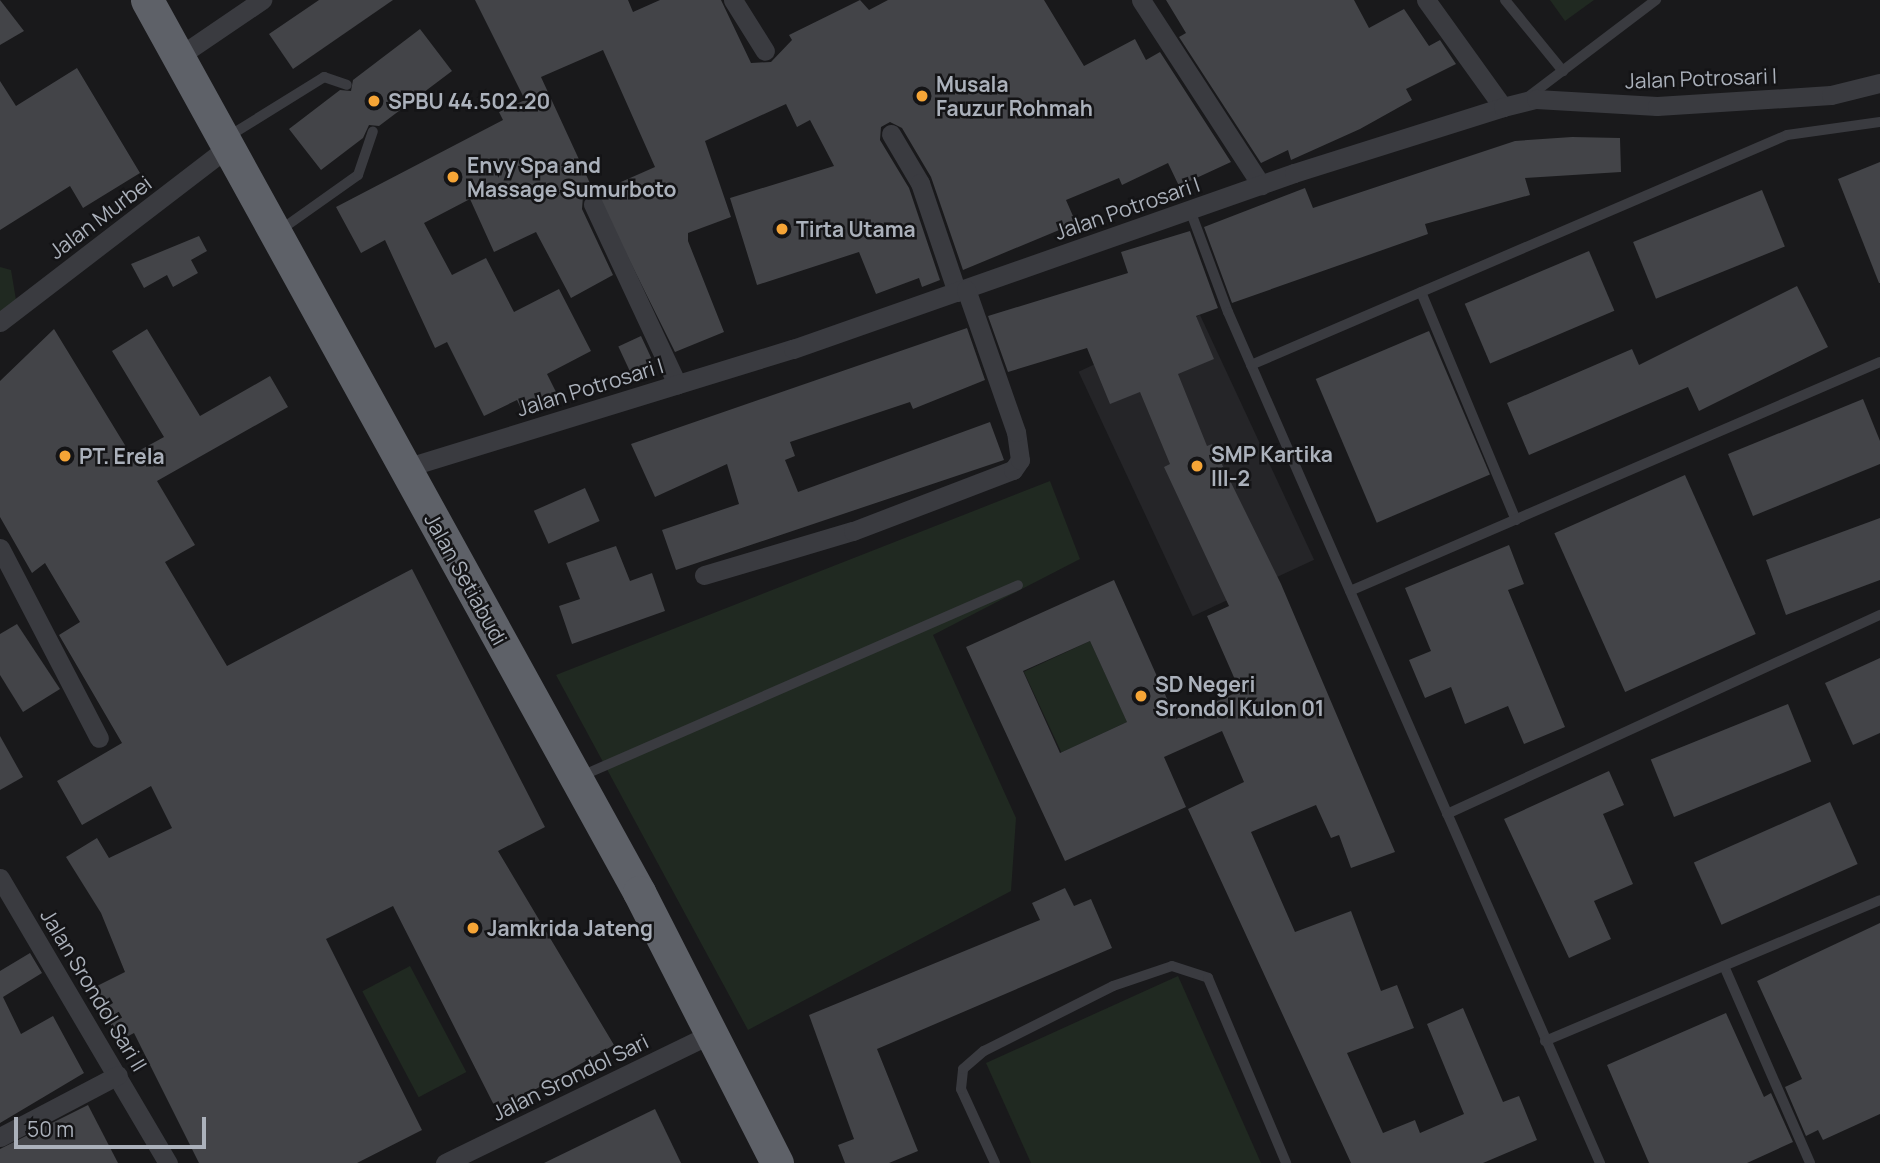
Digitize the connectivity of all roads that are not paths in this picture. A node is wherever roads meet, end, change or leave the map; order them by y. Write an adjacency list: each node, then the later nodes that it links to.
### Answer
1 (147, 0): 9 (highway, Jalan Setiabudi)
2 (262, 0): 9 (street)
3 (733, 0): 8 (street)
4 (1140, 0): 18 (street)
5 (1426, 0): 13 (street)
6 (1505, 0): 10 (lane)
7 (1656, 0): 10 (lane)
8 (765, 51)
9 (178, 57): 17 (highway, Jalan Setiabudi)
10 (1563, 71): 13 (lane)
11 (1880, 83): 13 (street, Jalan Potrosari I)
12 (346, 85): 17 (lane)
13 (1511, 105): 18 (street, Jalan Potrosari I)
14 (1880, 122): 23 (lane)
15 (373, 131): 21 (lane)
16 (891, 134): 22 (street)
17 (225, 144): 21 (highway, Jalan Setiabudi); 24 (street, Jalan Murbei)
18 (1261, 186): 20 (street, Jalan Potrosari I)
19 (593, 204): 27 (street)
20 (1190, 210): 22 (street, Jalan Potrosari I); 26 (lane)
21 (273, 234): 28 (highway, Jalan Setiabudi)
22 (961, 290): 27 (street, Jalan Potrosari I); 31 (street)
23 (1421, 292): 26 (lane); 29 (lane)
24 (0, 322)
25 (1880, 362): 29 (lane)
26 (1251, 365): 33 (lane)
27 (677, 384): 28 (street, Jalan Potrosari I)
28 (405, 468): 36 (highway, Jalan Setiabudi)
29 (1516, 520): 33 (lane)
30 (0, 548): 35 (street)
31 (704, 575)
32 (1018, 585): 36 (lane)
33 (1350, 591): 37 (lane)
34 (1880, 615): 37 (lane)
35 (99, 738)
36 (576, 778): 41 (highway, Jalan Setiabudi)
37 (1447, 814): 42 (lane)
38 (0, 878): 43 (street, Jalan Srondol Sari II)
39 (1880, 900): 40 (lane)
40 (1724, 965): 42 (lane); 51 (lane)
41 (715, 1032): 46 (street, Jalan Srondol Sari); 47 (highway, Jalan Setiabudi)
42 (1545, 1041): 50 (lane)
43 (118, 1075): 44 (street); 45 (street, Jalan Srondol Sari II)
44 (0, 1138)
45 (168, 1163)
46 (445, 1163)
47 (777, 1163)
48 (995, 1163): 49 (lane)
49 (1286, 1163)
50 (1600, 1163)
51 (1810, 1163)

